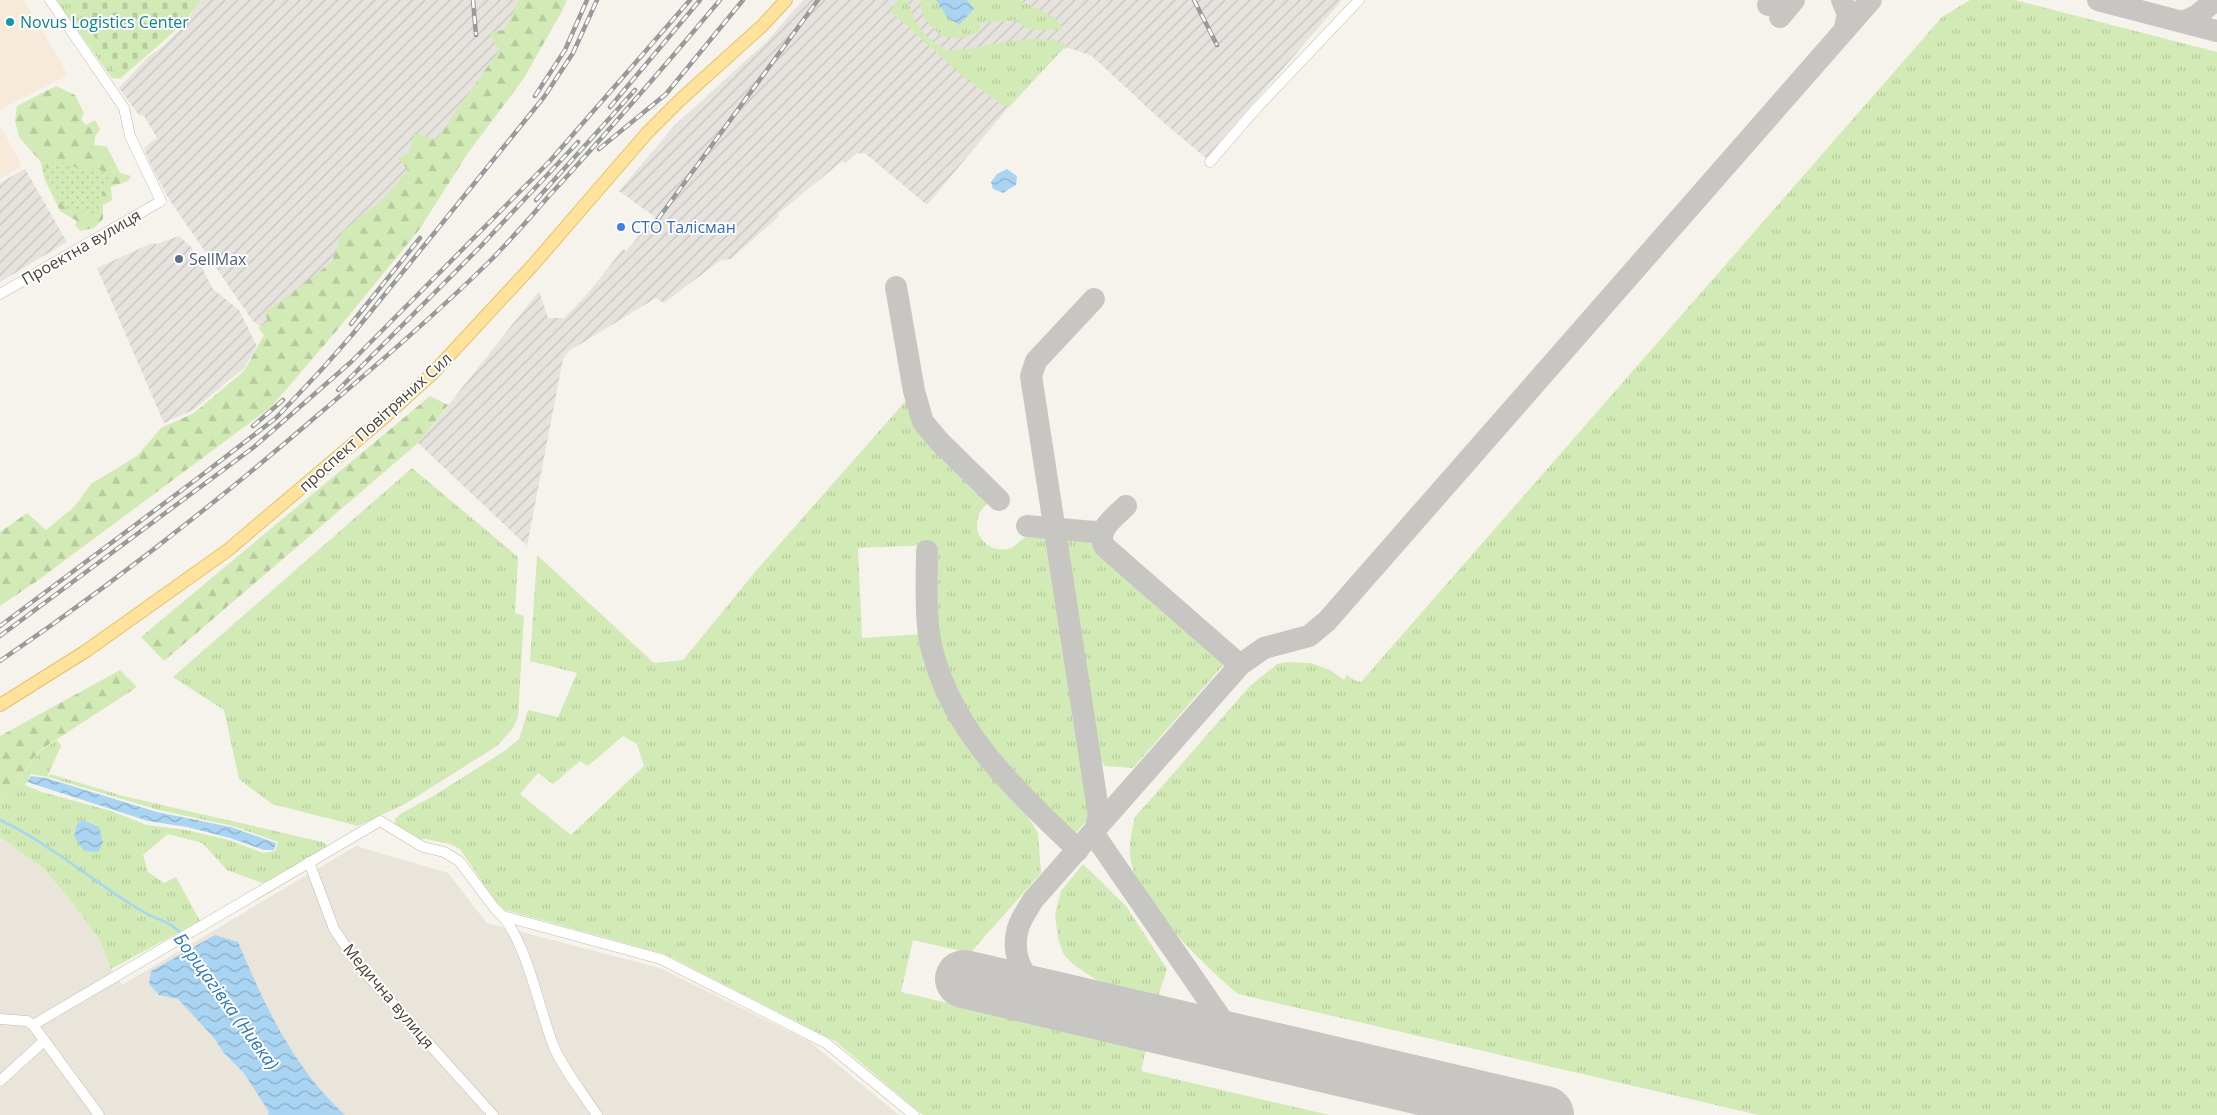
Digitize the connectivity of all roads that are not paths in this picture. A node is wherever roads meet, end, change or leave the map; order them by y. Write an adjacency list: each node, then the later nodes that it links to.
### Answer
1 (50, 0): 5 (street, Проектна вулиця)
2 (786, 0): 6 (main road, проспект Повітряних Сил)
3 (1359, 0): 4 (street)
4 (1210, 162)
5 (0, 294)
6 (0, 705)
7 (309, 862): 8 (street); 10 (street); 14 (street, Медична вулиця)
8 (503, 916): 15 (street); 16 (street)
9 (0, 1019): 10 (street)
10 (33, 1025): 11 (street)
11 (44, 1041): 12 (street); 13 (street)
12 (0, 1081)
13 (99, 1115)
14 (493, 1115)
15 (597, 1115)
16 (914, 1115)

